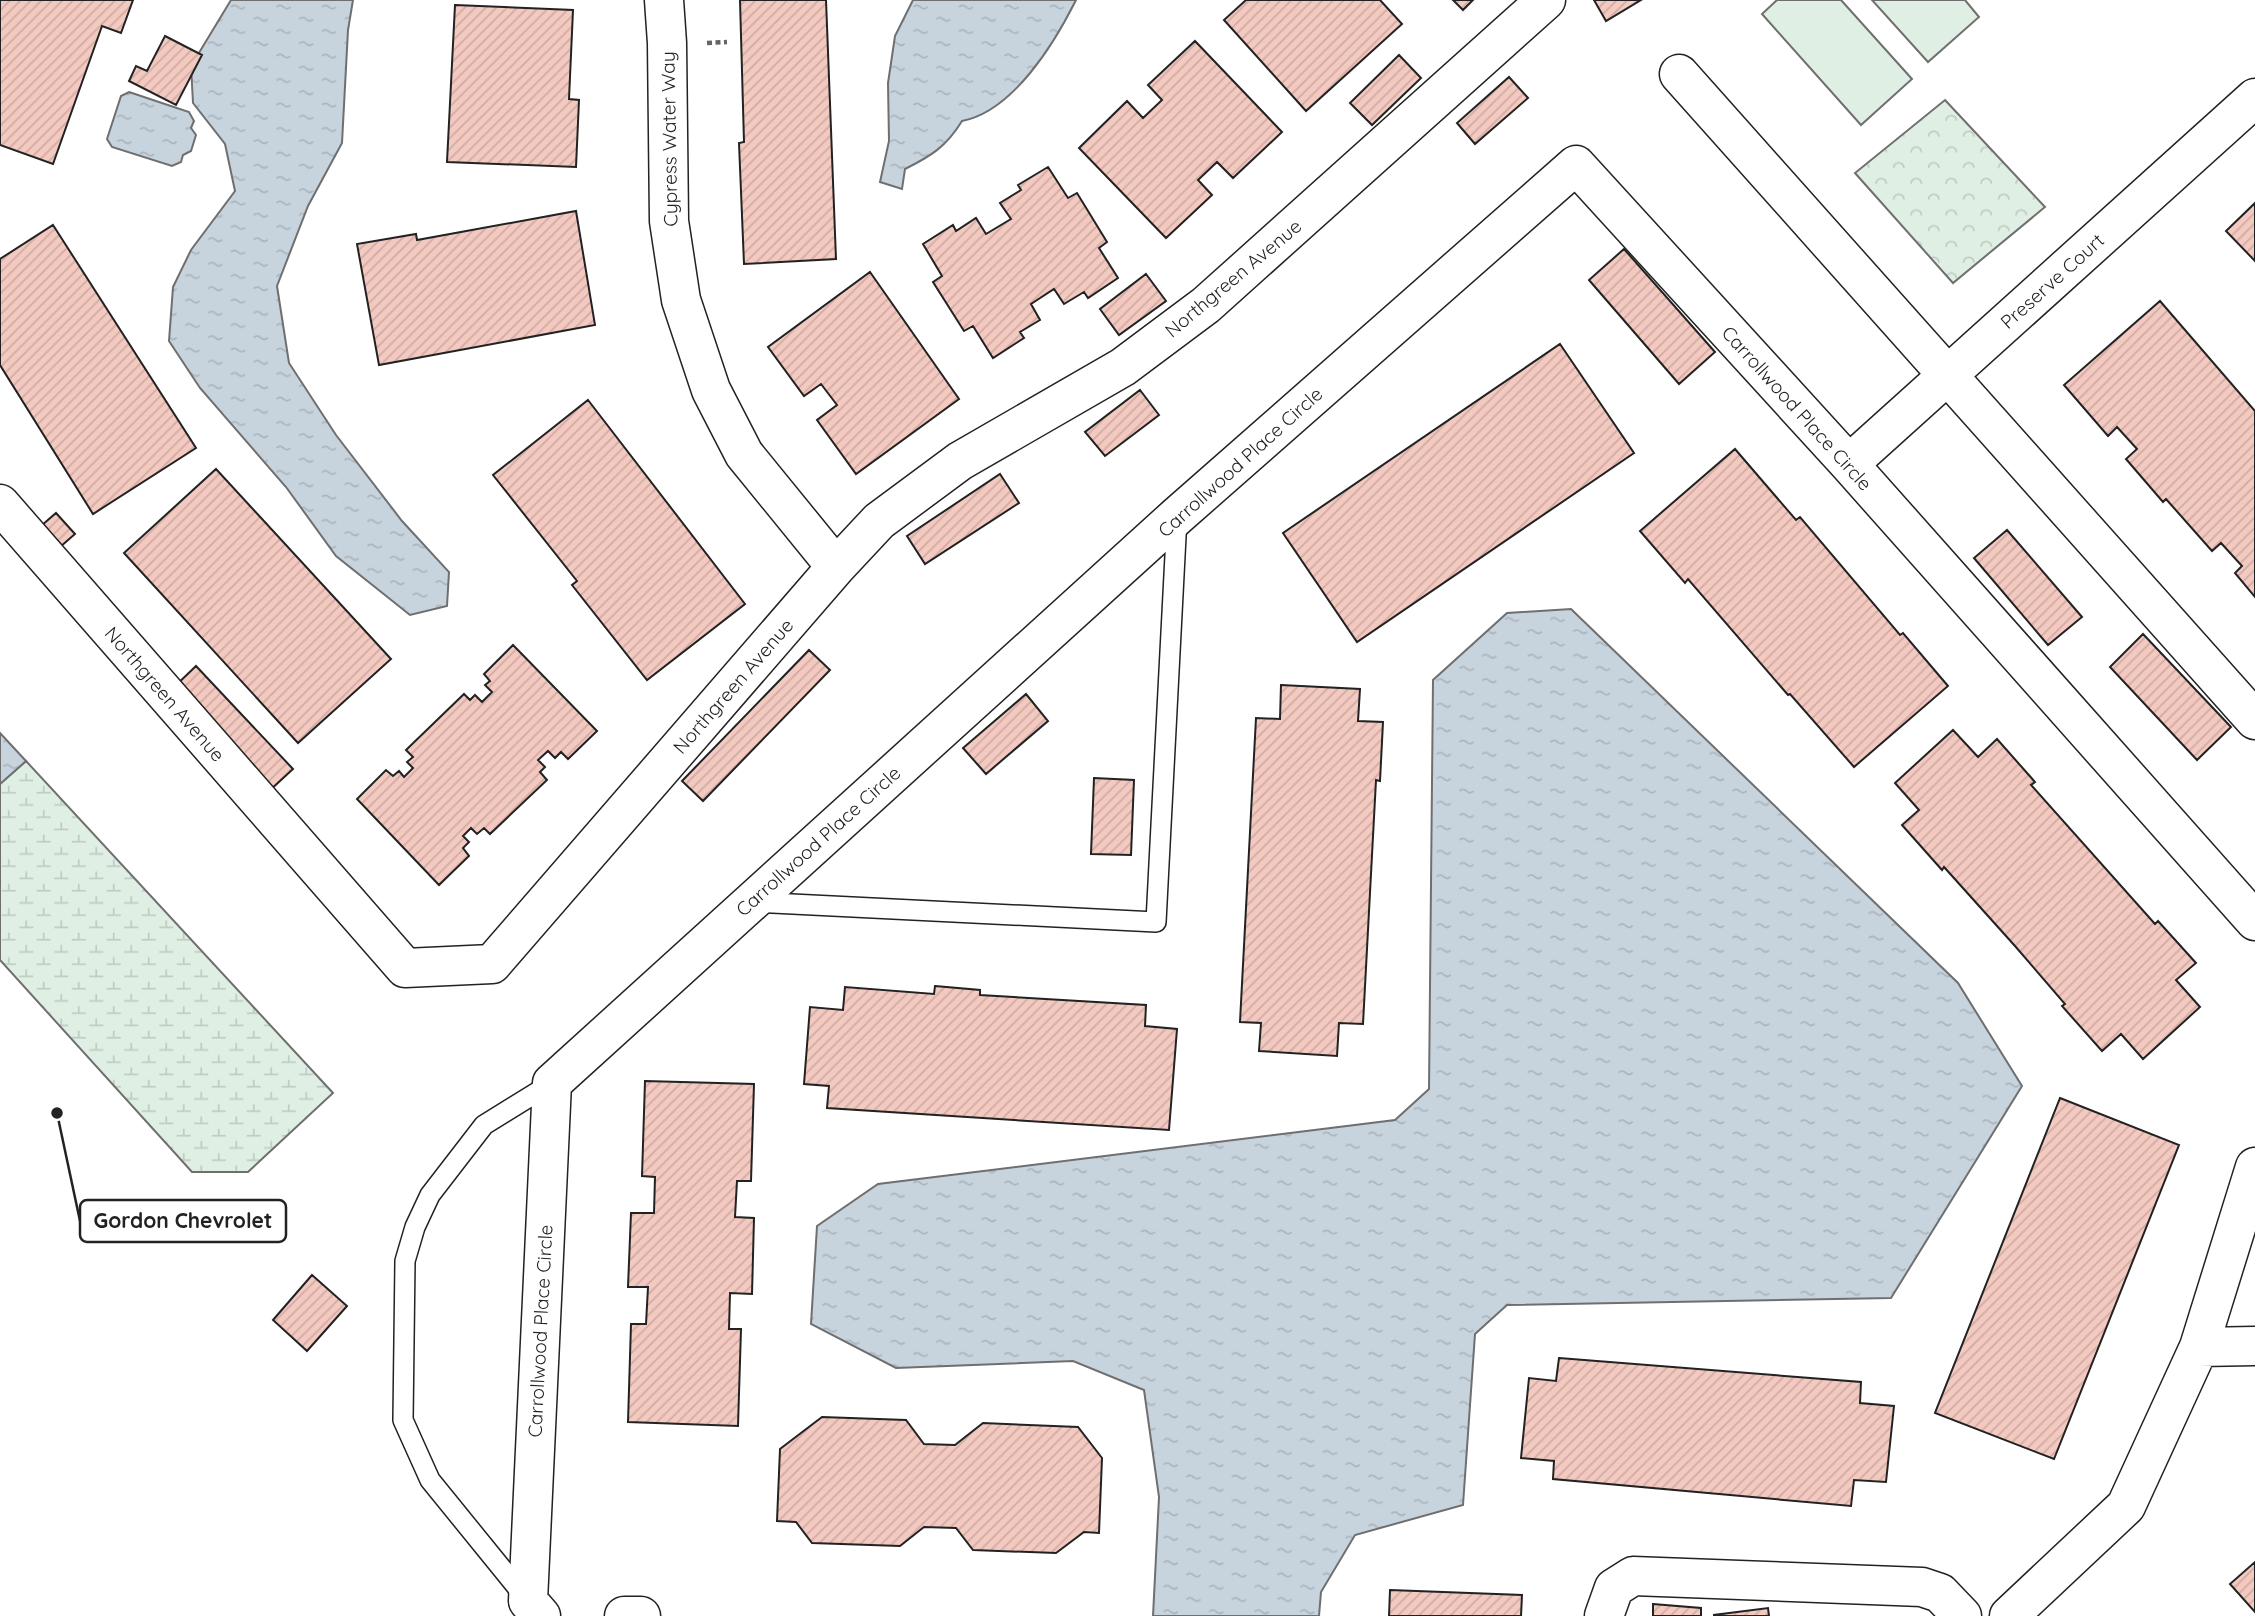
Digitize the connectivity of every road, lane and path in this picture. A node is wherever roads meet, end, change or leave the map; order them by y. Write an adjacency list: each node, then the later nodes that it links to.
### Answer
1 (664, 0): 9 (street, Cypress Water Way)
2 (1546, 0): 9 (street, Northgreen Avenue)
3 (1679, 74): 5 (street)
4 (2255, 98): 5 (street, Preserve Court)
5 (1948, 375): 6 (street, Preserve Court); 10 (street)
6 (1849, 464): 8 (street, Carrollwood Place Circle); 12 (street, Carrollwood Place Circle)
7 (0, 505): 9 (street, Northgreen Avenue)
8 (1177, 516): 11 (street, Carrollwood Place Circle); 11 (lane)
9 (836, 567)
10 (2255, 720)
11 (751, 902): 13 (street, Carrollwood Place Circle)
12 (2255, 921)
13 (552, 1083): 17 (street, Carrollwood Place Circle); 17 (lane)
14 (2255, 1167): 16 (street)
15 (2255, 1346): 16 (street)
16 (2199, 1347): 22 (street)
17 (534, 1608)
18 (624, 1616): 19 (street)
19 (641, 1616)
20 (1604, 1616): 21 (street)
21 (1962, 1616)
22 (2009, 1616)

